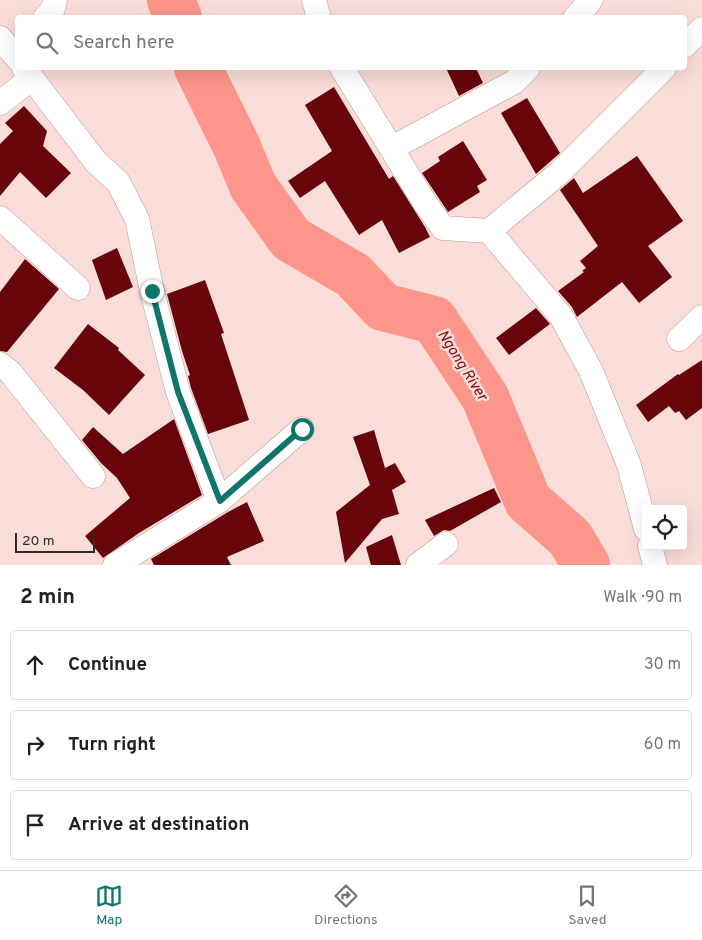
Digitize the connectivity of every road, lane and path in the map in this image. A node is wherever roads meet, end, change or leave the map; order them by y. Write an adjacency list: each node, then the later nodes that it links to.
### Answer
1 (54, 0): 4 (street)
2 (314, 0): 5 (street)
3 (592, 0): 6 (street)
4 (47, 15)
5 (319, 15)
6 (578, 15)
7 (702, 29): 8 (street)
8 (687, 43)
9 (15, 62): 14 (street)
10 (27, 70): 24 (street)
11 (343, 70): 15 (street)
12 (526, 70): 15 (street)
13 (662, 70): 17 (street)
14 (0, 103)
15 (392, 148): 17 (street)
16 (0, 218): 18 (street)
17 (488, 231): 25 (street)
18 (78, 288)
19 (702, 317): 20 (street)
20 (679, 339)
21 (0, 364): 23 (street)
22 (302, 429): 24 (street)
23 (93, 476)
24 (220, 501): 28 (street)
25 (642, 514)
26 (446, 544): 29 (street)
27 (651, 550): 30 (street)
28 (115, 565)
29 (418, 565)
30 (655, 565)

